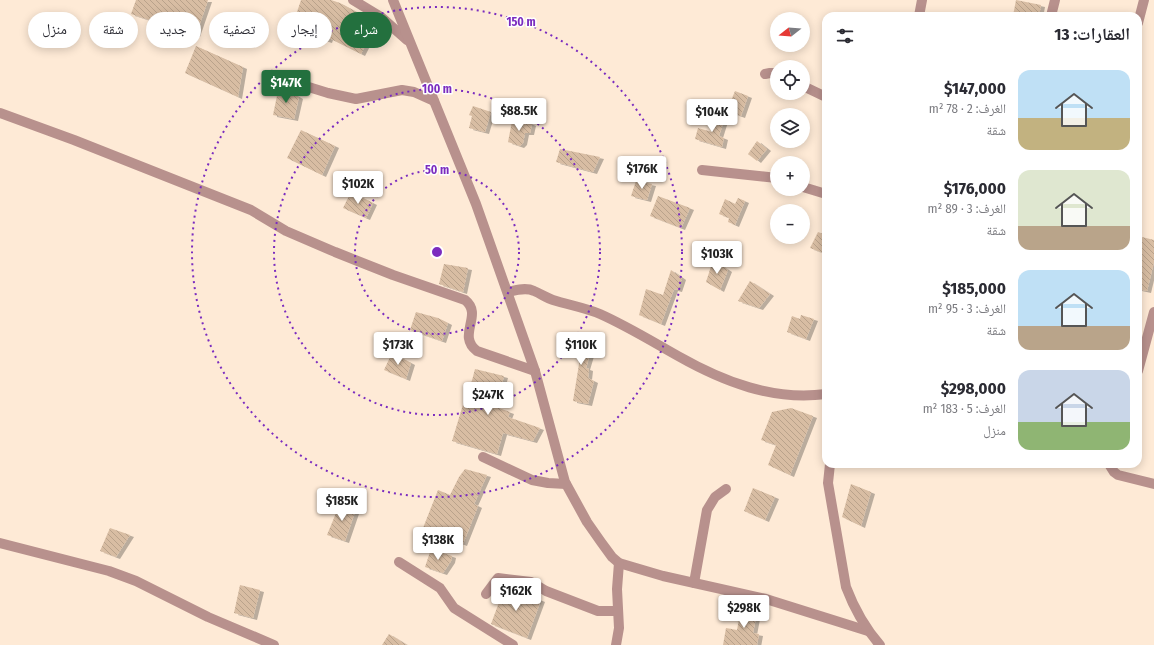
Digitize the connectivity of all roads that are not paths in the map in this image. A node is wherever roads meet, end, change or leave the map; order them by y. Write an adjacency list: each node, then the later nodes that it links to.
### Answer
1 (353, 0): 9 (street)
2 (393, 0): 9 (street)
3 (922, 0): 6 (street)
4 (1055, 0): 7 (street)
5 (1144, 0): 8 (street)
6 (920, 12)
7 (1052, 12)
8 (1141, 12)
9 (410, 43): 15 (street)
10 (770, 73): 11 (street)
11 (765, 74)
12 (286, 80): 15 (street)
13 (810, 89): 14 (street)
14 (822, 95)
15 (434, 101): 21 (street)
16 (0, 113): 24 (street)
17 (702, 170): 18 (street)
18 (770, 177)
19 (810, 189): 20 (street)
20 (822, 193)
21 (508, 292): 24 (street); 25 (street)
22 (1154, 312): 23 (street)
23 (1142, 356)
24 (535, 371): 29 (street)
25 (822, 394)
26 (483, 456): 29 (street)
27 (830, 468): 38 (street)
28 (1112, 468): 30 (street)
29 (566, 484): 34 (street)
30 (1154, 484)
31 (726, 489): 35 (street)
32 (0, 543): 39 (street)
33 (399, 562): 40 (street)
34 (619, 563): 35 (street); 37 (street)
35 (694, 583): 38 (street)
36 (486, 594): 37 (street)
37 (618, 611): 41 (street)
38 (868, 630): 42 (street)
39 (274, 645)
40 (513, 645)
41 (616, 645)
42 (880, 645)

